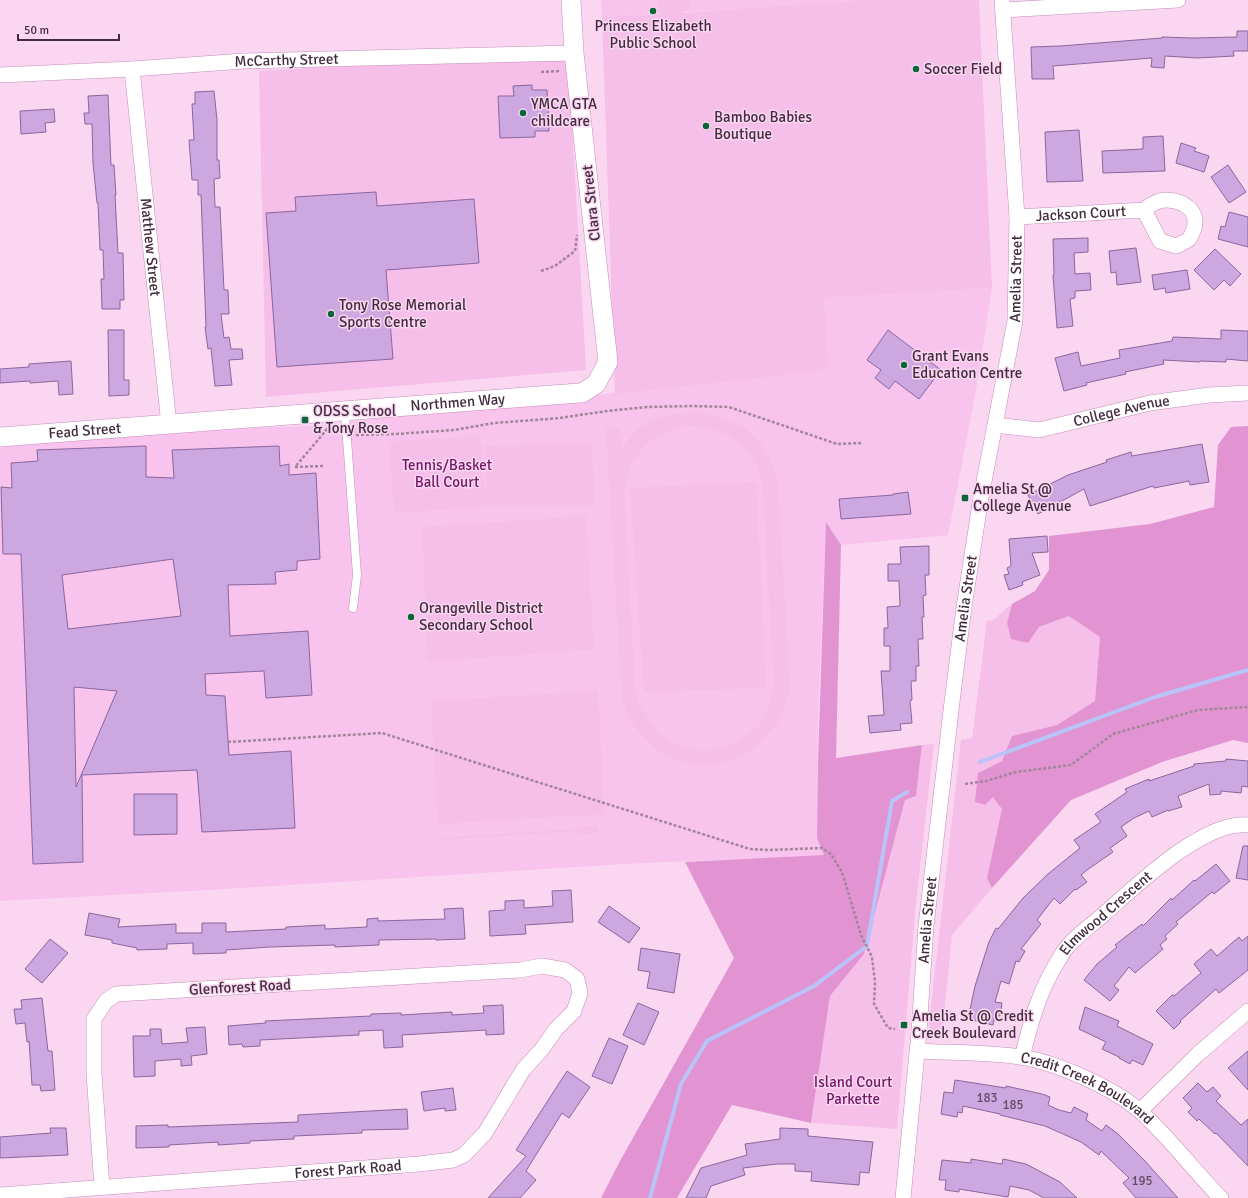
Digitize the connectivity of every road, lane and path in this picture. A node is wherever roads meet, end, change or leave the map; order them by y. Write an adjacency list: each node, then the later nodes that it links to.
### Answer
1 (571, 0): 4 (street, Clara Street)
2 (1178, 0): 3 (street)
3 (1002, 5): 9 (street, Amelia Street)
4 (575, 62): 5 (street, McCarthy Street); 6 (path); 12 (street, Clara Street)
5 (132, 69): 7 (street, McCarthy Street); 15 (street, Matthew Street)
6 (541, 72)
7 (0, 75)
8 (1144, 210): 9 (street, Jackson Court)
9 (1017, 217): 16 (street, Amelia Street)
10 (578, 227): 11 (path)
11 (541, 270)
12 (579, 393): 14 (street, Northmen Way)
13 (1248, 393): 16 (street, College Avenue)
14 (343, 412): 15 (street, Northmen Way); 17 (lane); 20 (path)
15 (169, 425): 18 (street, Fead Street)
16 (995, 425): 29 (street, Amelia Street)
17 (348, 435): 19 (path); 21 (lane)
18 (0, 437)
19 (862, 443)
20 (323, 466)
21 (353, 608)
22 (1248, 708): 24 (path)
23 (228, 742): 28 (path)
24 (965, 784)
25 (1248, 825): 30 (street, Elmwood Crescent)
26 (565, 970): 32 (street, Forest Park Road); 32 (street, Glenforest Road)
27 (1248, 1011): 31 (street)
28 (895, 1029)
29 (918, 1051): 30 (street, Credit Creek Boulevard); 34 (street, Amelia Street)
30 (1022, 1057): 31 (street, Credit Creek Boulevard)
31 (1140, 1111): 35 (street, Credit Creek Boulevard)
32 (102, 1188): 33 (street, Forest Park Road)
33 (0, 1195)
34 (902, 1198)
35 (1221, 1198)

